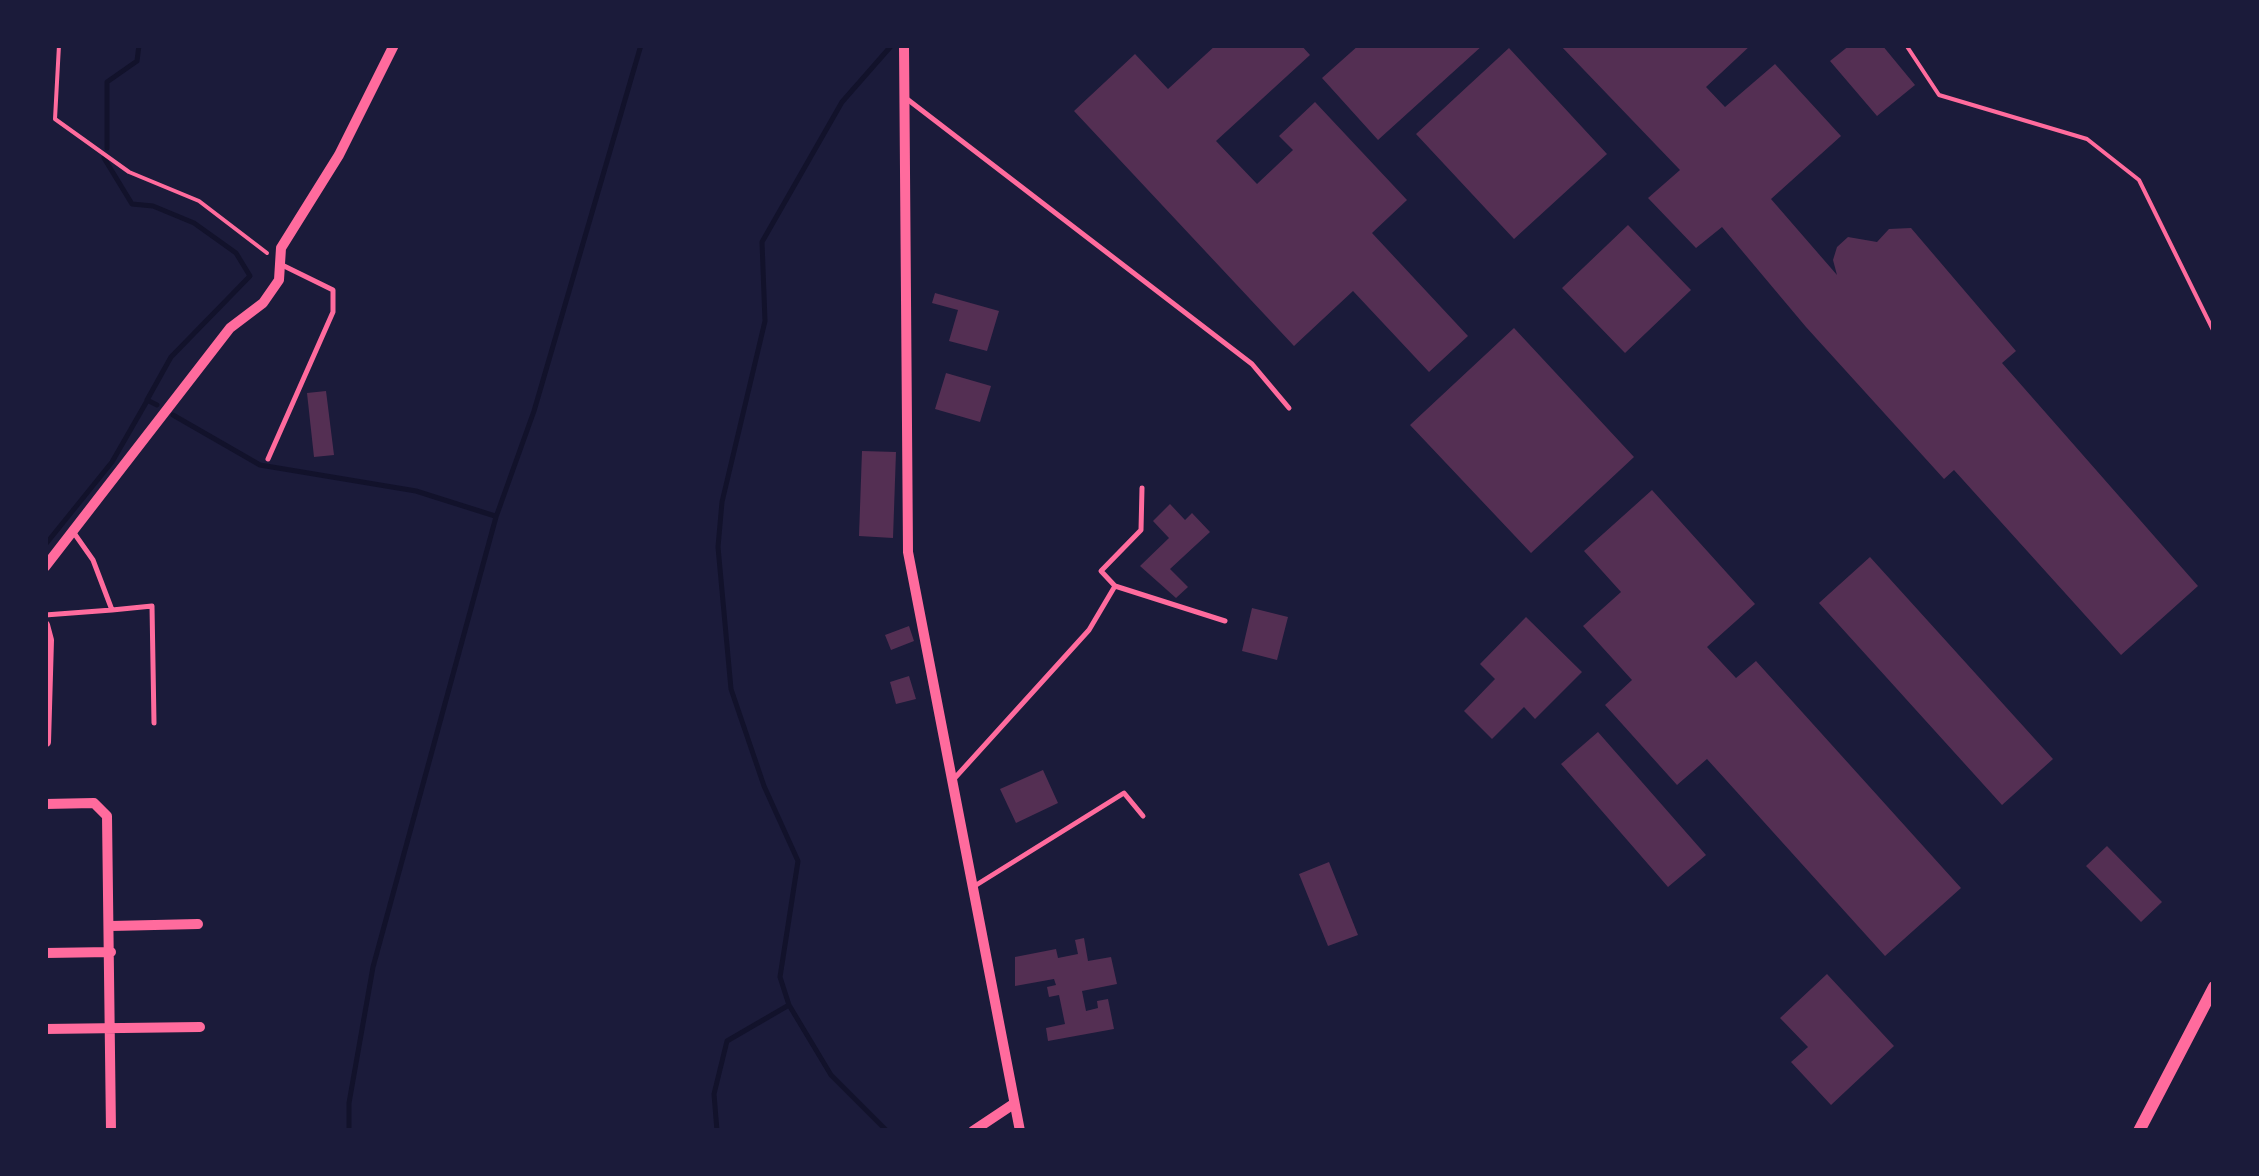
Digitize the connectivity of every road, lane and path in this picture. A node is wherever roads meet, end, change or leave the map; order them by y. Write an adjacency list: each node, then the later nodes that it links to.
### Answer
1 (59, 45): 6 (path)
2 (394, 45): 6 (street)
3 (904, 45): 5 (street)
4 (1906, 45): 7 (path)
5 (905, 97): 8 (lane); 20 (street)
6 (278, 263): 9 (lane); 11 (street)
7 (2214, 332)
8 (1289, 408)
9 (268, 459)
10 (1142, 488): 13 (lane)
11 (74, 533): 12 (street); 14 (lane)
12 (45, 567)
13 (1115, 586): 16 (lane); 20 (lane)
14 (112, 610): 15 (lane); 18 (lane)
15 (45, 615)
16 (1225, 621)
17 (45, 626): 19 (street)
18 (154, 722)
19 (46, 742)
20 (951, 782): 23 (street)
21 (45, 804): 25 (street)
22 (1143, 816): 23 (lane)
23 (971, 888): 32 (street)
24 (198, 924): 25 (street)
25 (111, 926): 26 (street)
26 (111, 952): 27 (street); 31 (street)
27 (45, 953)
28 (2214, 988): 36 (street)
29 (200, 1027): 31 (street)
30 (45, 1029): 31 (street)
31 (109, 1030): 33 (street)
32 (1012, 1105): 34 (street); 35 (street)
33 (111, 1131)
34 (973, 1131)
35 (1020, 1131)
36 (2139, 1131)

